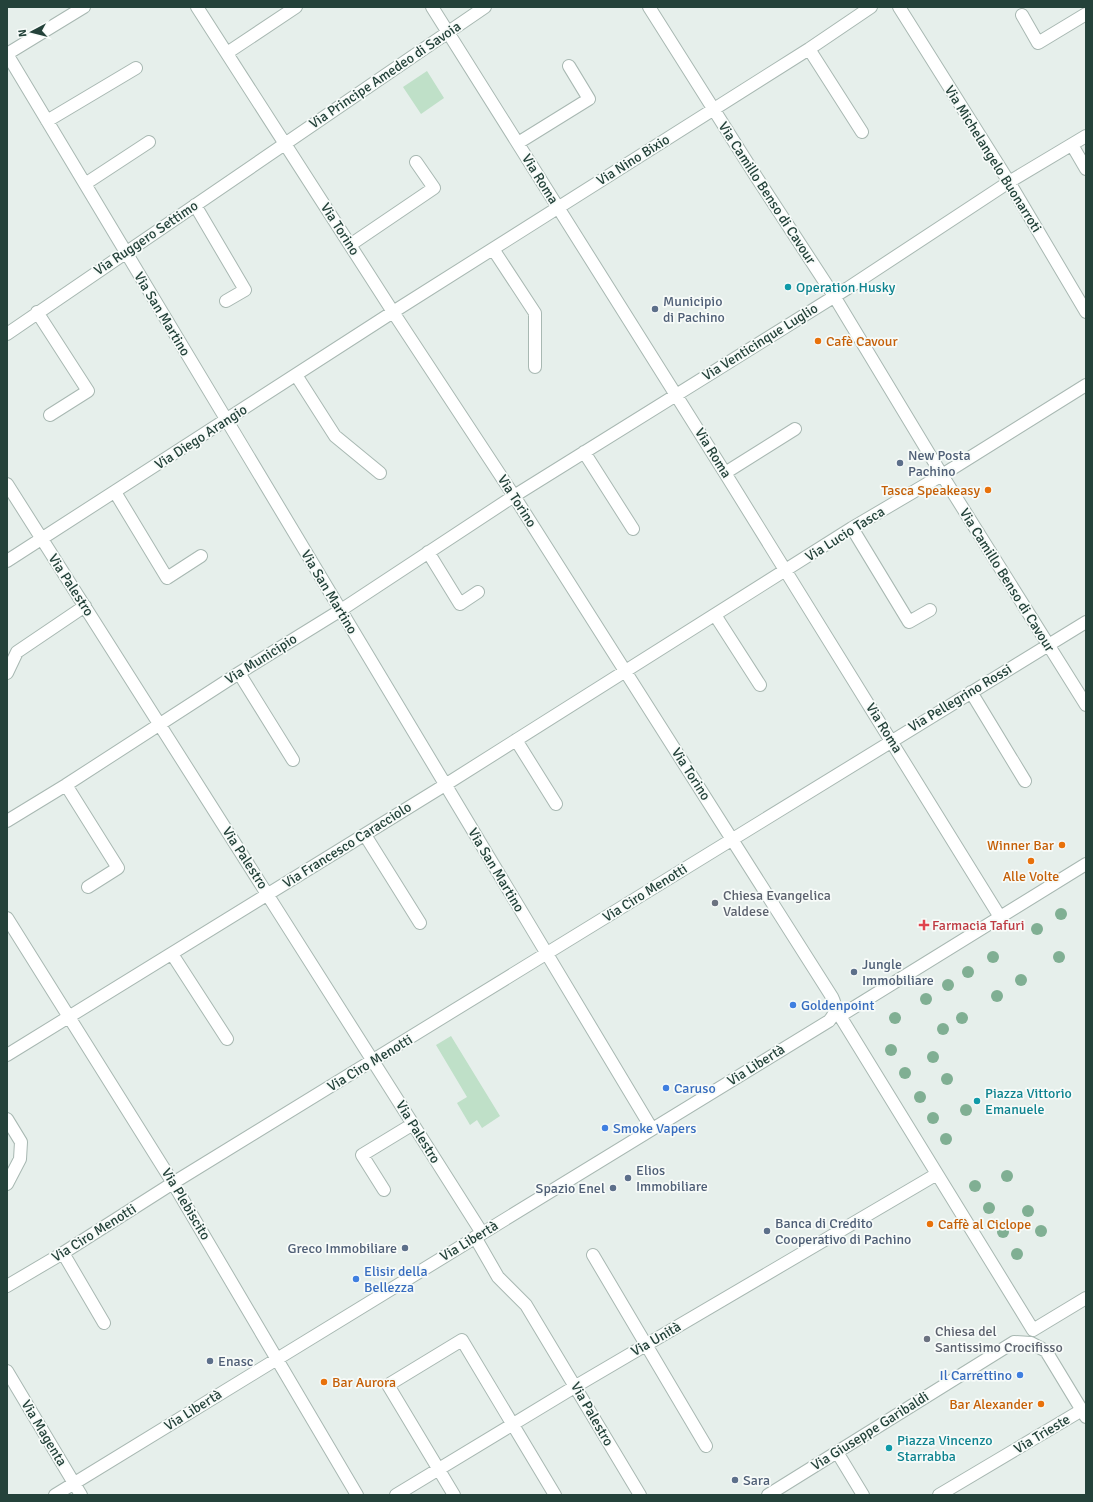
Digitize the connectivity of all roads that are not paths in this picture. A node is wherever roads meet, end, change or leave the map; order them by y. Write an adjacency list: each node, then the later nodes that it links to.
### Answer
1 (84, 7): 14 (street)
2 (197, 7): 13 (street, Via Torino)
3 (296, 7): 13 (street)
4 (432, 7): 11 (street, Via Roma)
5 (485, 7): 11 (street, Via Principe Amedeo di Savoia)
6 (649, 7): 17 (street, Via Camillo Benso di Cavour)
7 (871, 7): 12 (street, Via Nino Bixio)
8 (899, 7): 27 (street, Via Michelangelo Buonarroti)
9 (1086, 14): 10 (street)
10 (1022, 15)
11 (448, 32): 22 (street, Via Principe Amedeo di Savoia); 23 (street, Via Roma)
12 (809, 49): 17 (street, Via Nino Bixio); 19 (street)
13 (227, 53): 22 (street, Via Torino)
14 (7, 54): 18 (street, Via San Martino)
15 (569, 66): 23 (street)
16 (136, 68): 18 (street)
17 (713, 109): 30 (street, Via Nino Bixio); 34 (street, Via Camillo Benso di Cavour)
18 (47, 121): 28 (street, Via San Martino)
19 (862, 132)
20 (1086, 136): 24 (street, Via Venticinque Luglio)
21 (149, 142): 28 (street)
22 (285, 144): 29 (street, Via Ruggero Settimo); 31 (street, Via Torino)
23 (518, 144): 30 (street, Via Roma)
24 (1072, 145): 26 (street); 27 (street, Via Venticinque Luglio)
25 (416, 162): 31 (street)
26 (1086, 169)
27 (1008, 182): 34 (street, Via Venticinque Luglio); 38 (street, Via Michelangelo Buonarroti)
28 (85, 184): 33 (street, Via San Martino)
29 (195, 205): 33 (street, Via Ruggero Settimo); 35 (street)
30 (558, 207): 32 (street, Via Nino Bixio); 43 (street, Via Roma)
31 (350, 245): 37 (street, Via Torino)
32 (493, 249): 37 (street, Via Nino Bixio); 40 (street)
33 (126, 252): 36 (street, Via Ruggero Settimo); 45 (street, Via San Martino)
34 (834, 296): 43 (street, Via Venticinque Luglio); 50 (street, Via Camillo Benso di Cavour)
35 (226, 301)
36 (37, 312): 39 (street, Via Ruggero Settimo); 44 (street)
37 (393, 312): 41 (street, Via Diego Arangio); 53 (street, Via Torino)
38 (1086, 312)
39 (7, 334)
40 (535, 367)
41 (296, 375): 45 (street, Via Diego Arangio); 48 (street)
42 (1086, 385): 50 (street, Via Lucio Tasca)
43 (676, 394): 47 (street, Via Venticinque Luglio); 49 (street, Via Roma)
44 (50, 415)
45 (226, 420): 52 (street, Via Diego Arangio); 63 (street, Via San Martino)
46 (795, 429): 49 (street)
47 (584, 452): 53 (street, Via Venticinque Luglio); 55 (street)
48 (380, 473)
49 (725, 473): 60 (street, Via Roma)
50 (942, 475): 54 (street, Via Lucio Tasca); 67 (street, Via Camillo Benso di Cavour)
51 (7, 484): 56 (street, Via Palestro)
52 (115, 492): 56 (street, Via Diego Arangio); 58 (street)
53 (514, 496): 57 (street, Via Municipio); 68 (street, Via Torino)
54 (852, 528): 60 (street, Via Lucio Tasca); 64 (street)
55 (633, 529)
56 (42, 539): 59 (street, Via Diego Arangio); 62 (street, Via Palestro)
57 (428, 552): 61 (street); 63 (street, Via Municipio)
58 (202, 556)
59 (7, 561)
60 (786, 571): 65 (street, Via Lucio Tasca); 76 (street, Via Roma)
61 (478, 592)
62 (85, 606): 69 (street); 74 (street, Via Palestro)
63 (341, 610): 70 (street, Via Municipio); 80 (street, Via San Martino)
64 (930, 610)
65 (715, 615): 68 (street, Via Lucio Tasca); 71 (street)
66 (1086, 622): 67 (street, Via Pellegrino Rossi)
67 (1048, 644): 72 (street, Via Pellegrino Rossi); 73 (street, Via Camillo Benso di Cavour)
68 (625, 672): 75 (street, Via Francesco Caracciolo); 84 (street, Via Torino)
69 (7, 673)
70 (239, 673): 74 (street, Via Municipio); 77 (street)
71 (760, 685)
72 (971, 692): 76 (street, Via Pellegrino Rossi); 78 (street)
73 (1086, 705)
74 (159, 724): 79 (street, Via Municipio); 87 (street, Via Palestro)
75 (516, 740): 80 (street, Via Francesco Caracciolo); 81 (street)
76 (892, 740): 84 (street, Via Pellegrino Rossi); 88 (street, Via Roma)
77 (293, 760)
78 (1025, 781)
79 (66, 785): 82 (street, Via Municipio); 86 (street)
80 (445, 785): 83 (street, Via Francesco Caracciolo); 92 (street, Via San Martino)
81 (556, 804)
82 (7, 821)
83 (365, 835): 87 (street, Via Francesco Caracciolo); 90 (street)
84 (732, 838): 92 (street, Via Ciro Menotti); 93 (street, Via Torino)
85 (1086, 864): 88 (street, Via Libertà)
86 (88, 887)
87 (268, 894): 91 (street, Via Francesco Caracciolo); 97 (street, Via Palestro)
88 (1000, 917): 93 (street, Via Libertà)
89 (8, 921): 94 (street, Via Plebiscito)
90 (420, 923)
91 (172, 954): 94 (street, Via Francesco Caracciolo); 95 (street)
92 (547, 954): 97 (street, Via Ciro Menotti); 100 (street, Via San Martino)
93 (837, 1015): 100 (street, Via Libertà); 101 (street)
94 (69, 1017): 96 (street, Via Francesco Caracciolo); 102 (street, Via Plebiscito)
95 (226, 1039)
96 (7, 1055)
97 (373, 1060): 99 (street, Via Palestro); 102 (street, Via Ciro Menotti)
98 (7, 1119): 103 (street)
99 (413, 1124): 104 (street); 105 (street, Via Palestro)
100 (652, 1129): 105 (street, Via Libertà)
101 (938, 1174): 111 (street); 113 (street, Via Unità)
102 (173, 1183): 106 (street, Via Ciro Menotti); 114 (street, Via Plebiscito)
103 (7, 1184)
104 (384, 1190)
105 (478, 1235): 114 (street, Via Libertà); 116 (street, Via Palestro)
106 (63, 1253): 108 (street, Via Ciro Menotti); 110 (street)
107 (593, 1255): 113 (street)
108 (7, 1286)
109 (1086, 1298): 111 (street)
110 (104, 1323)
111 (1033, 1330): 112 (street)
112 (1031, 1343): 117 (street); 120 (street, Via Giuseppe Garibaldi)
113 (646, 1345): 116 (street, Via Unità); 119 (street)
114 (277, 1359): 122 (street, Via Libertà); 125 (street, Via Plebiscito)
115 (7, 1371): 122 (street, Via Magenta)
116 (576, 1386): 118 (street, Via Unità); 129 (street, Via Palestro)
117 (1084, 1414): 132 (street, Via Trieste)
118 (513, 1425): 121 (street, Via Unità); 121 (street); 128 (street)
119 (706, 1446)
120 (837, 1452): 130 (street, Via Giuseppe Garibaldi); 131 (street)
121 (439, 1469): 126 (street, Via Unità); 127 (street)
122 (74, 1483): 123 (street, Via Libertà); 124 (street, Via Magenta)
123 (55, 1495)
124 (81, 1495)
125 (357, 1495)
126 (396, 1495)
127 (454, 1495)
128 (556, 1495)
129 (640, 1495)
130 (768, 1495)
131 (863, 1495)
132 (939, 1495)

